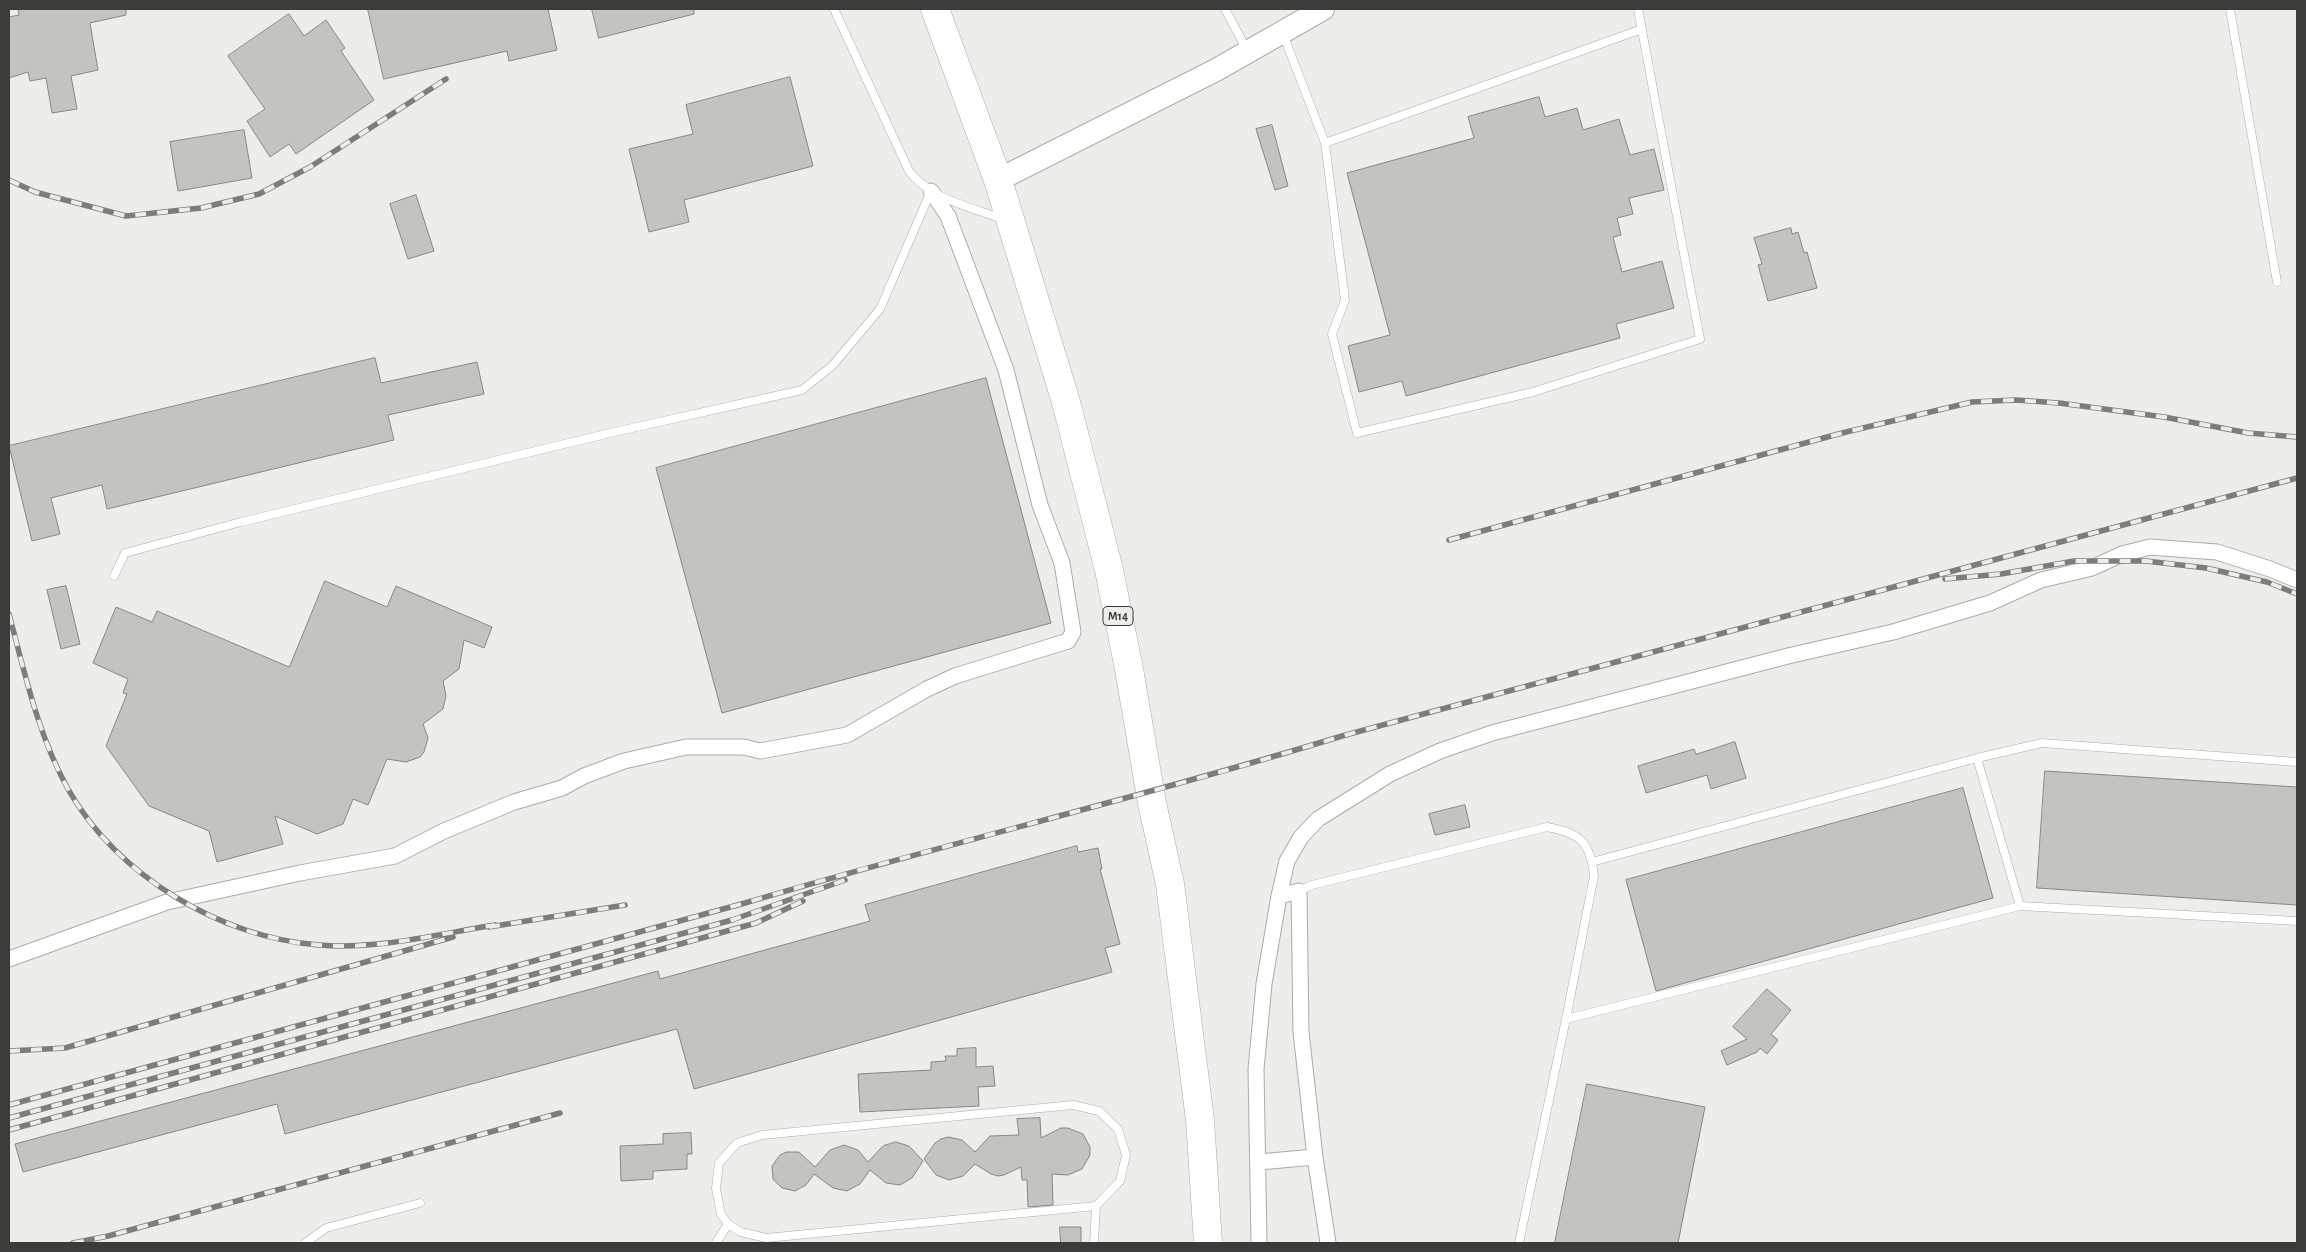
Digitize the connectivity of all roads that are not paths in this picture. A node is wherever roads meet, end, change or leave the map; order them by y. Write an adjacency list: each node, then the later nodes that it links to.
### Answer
1 (834, 9): 12 (lane)
2 (935, 9): 11 (highway, M14)
3 (1225, 9): 9 (lane)
4 (1323, 9): 8 (street)
5 (1638, 9): 7 (lane)
6 (2230, 9): 14 (lane)
7 (1642, 29): 10 (lane); 10 (lane)
8 (1282, 32): 9 (street); 10 (lane)
9 (1248, 52): 11 (street)
10 (1324, 143)
11 (998, 180): 13 (highway, M14)
12 (931, 191): 13 (lane); 15 (lane); 24 (street)
13 (1011, 222): 34 (highway, M14)
14 (2277, 282)
15 (114, 576)
16 (2297, 580): 21 (street)
17 (1977, 758): 18 (lane); 19 (lane); 22 (lane)
18 (2297, 762)
19 (1592, 862): 20 (lane); 25 (lane)
20 (1299, 891): 21 (street); 26 (street)
21 (1278, 896): 27 (street)
22 (2020, 906): 23 (lane); 25 (lane)
23 (2297, 921)
24 (9, 959)
25 (1566, 1019): 37 (lane)
26 (1315, 1157): 27 (street); 36 (street)
27 (1259, 1162): 35 (street)
28 (420, 1203): 31 (lane)
29 (1096, 1206): 30 (lane); 30 (lane); 33 (lane)
30 (728, 1224): 32 (lane)
31 (305, 1243)
32 (716, 1243)
33 (1094, 1243)
34 (1208, 1243)
35 (1259, 1243)
36 (1328, 1243)
37 (1519, 1243)

